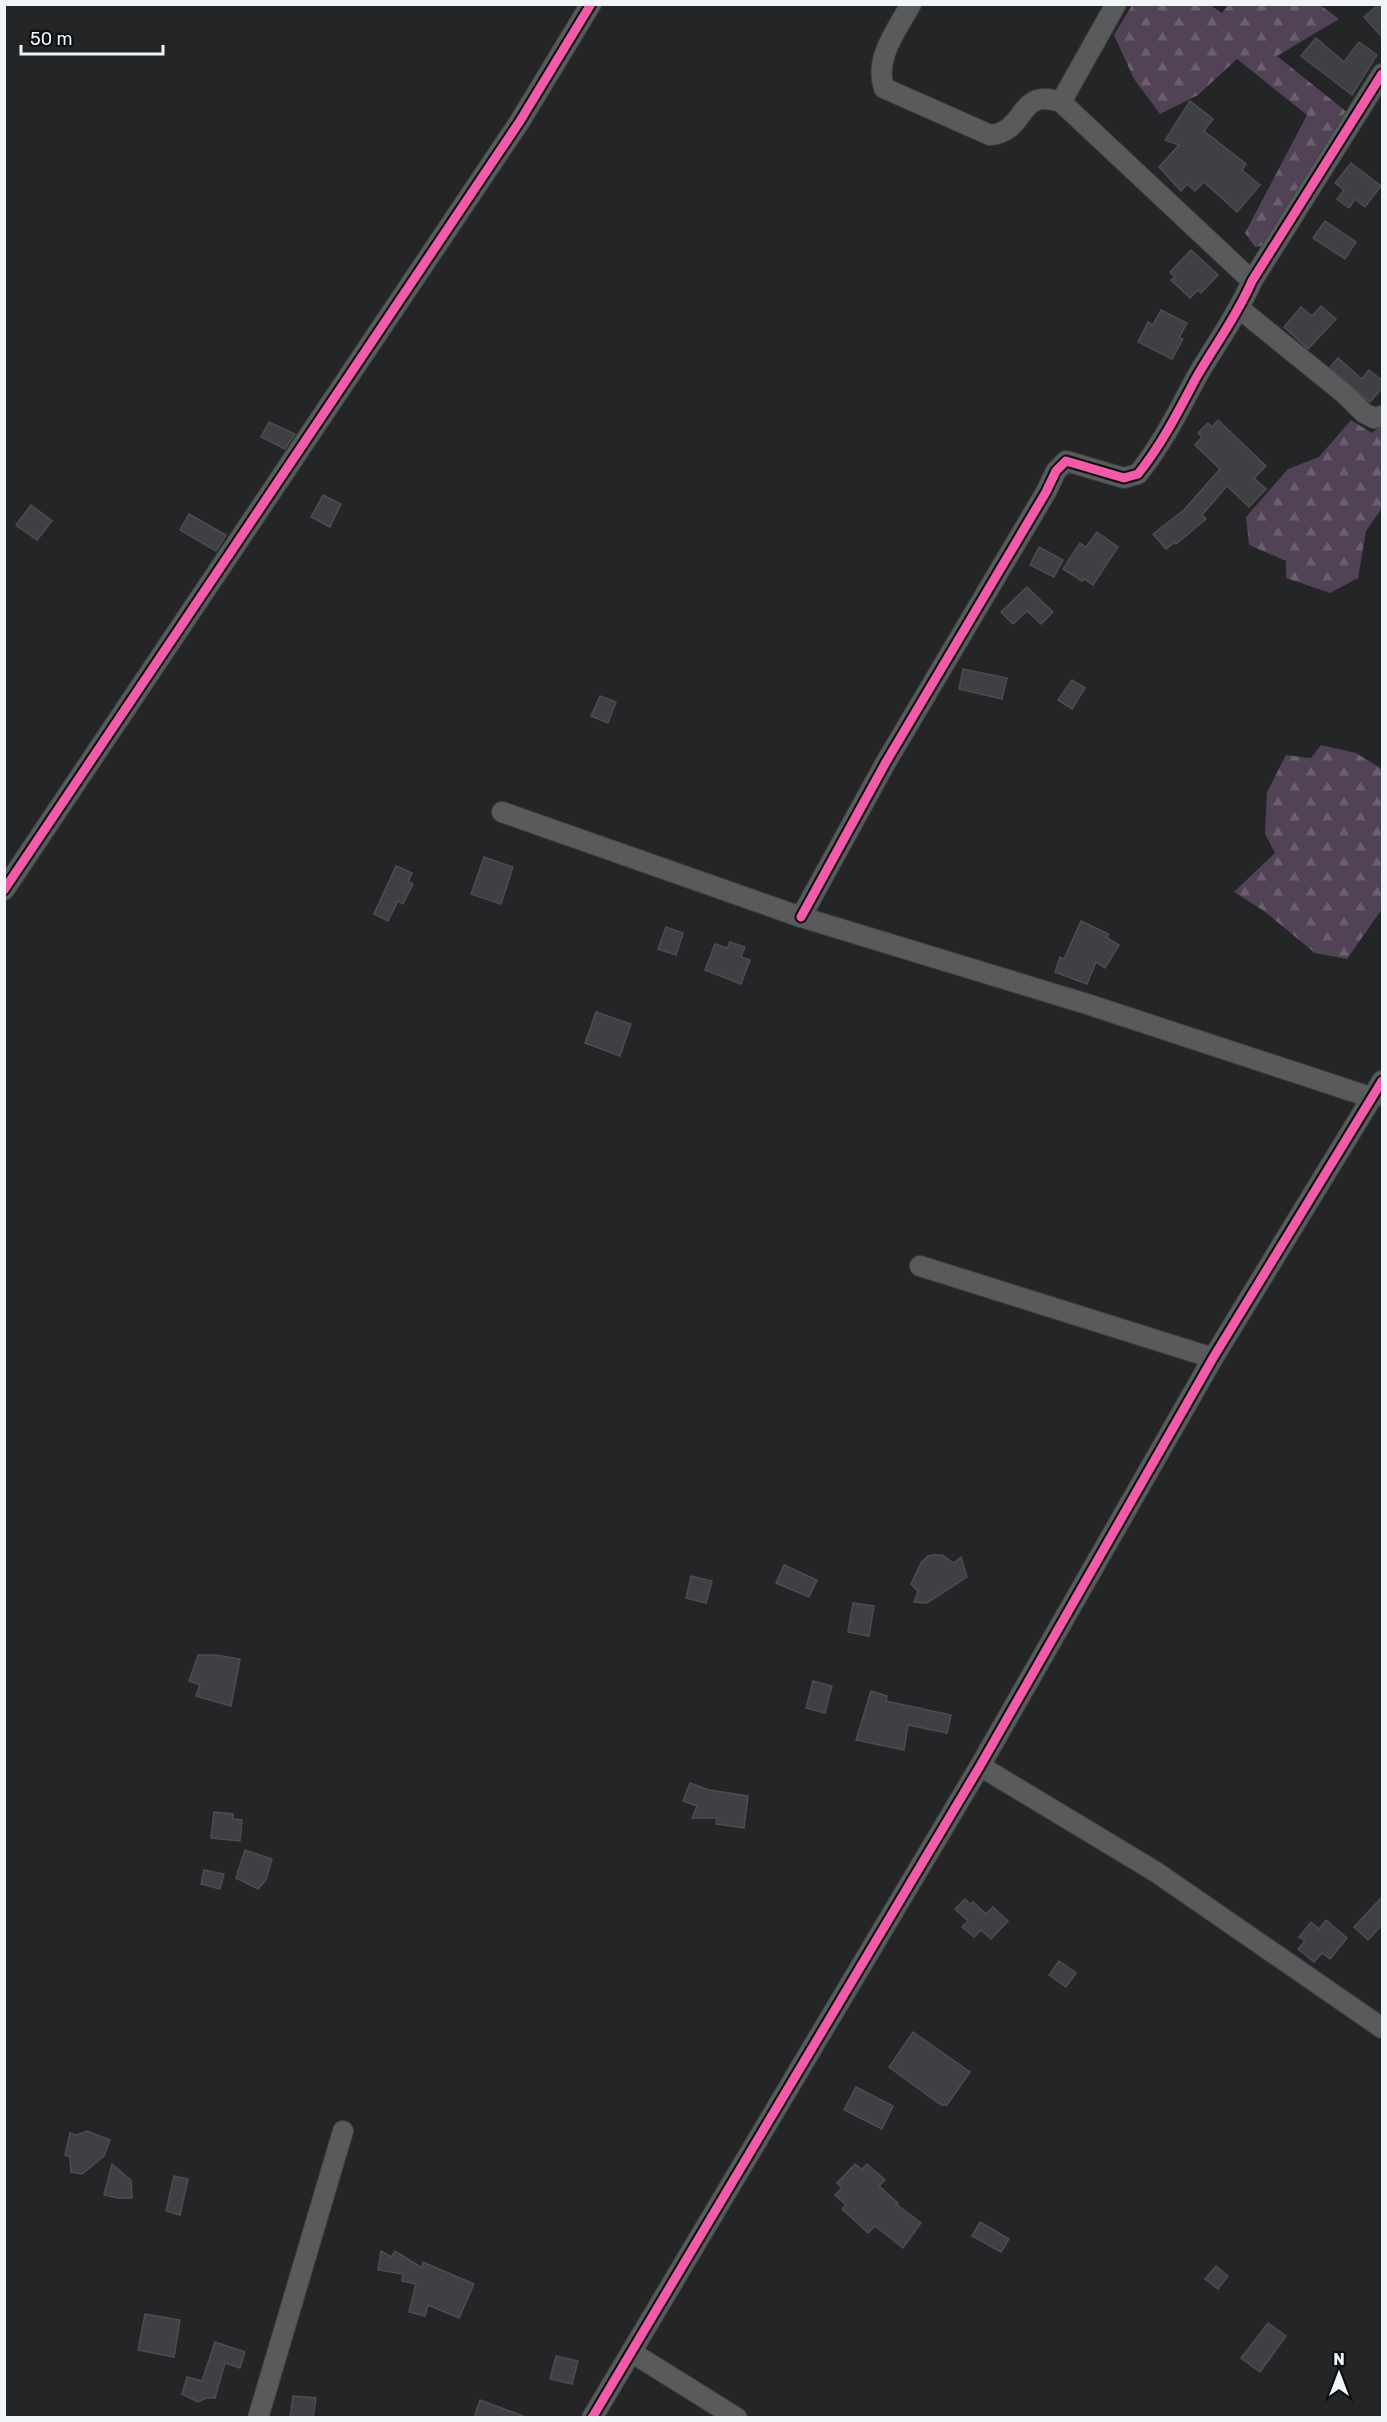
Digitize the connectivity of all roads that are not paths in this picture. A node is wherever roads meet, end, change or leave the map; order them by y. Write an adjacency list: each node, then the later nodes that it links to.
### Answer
1 (591, 4): 10 (street)
2 (911, 4): 5 (street)
3 (1116, 4): 5 (street)
4 (1383, 74): 6 (street)
5 (1061, 102): 6 (street)
6 (1252, 281): 7 (street)
7 (1240, 309): 8 (street); 11 (street)
8 (1383, 416)
9 (502, 812): 11 (street)
10 (4, 890)
11 (801, 917): 12 (street)
12 (1378, 1089): 14 (street)
13 (920, 1266): 14 (street)
14 (1213, 1358): 15 (street)
15 (980, 1766): 16 (street); 18 (street)
16 (1383, 2028)
17 (343, 2131): 19 (street)
18 (631, 2352): 20 (street); 21 (street)
19 (258, 2418)
20 (592, 2418)
21 (737, 2418)

